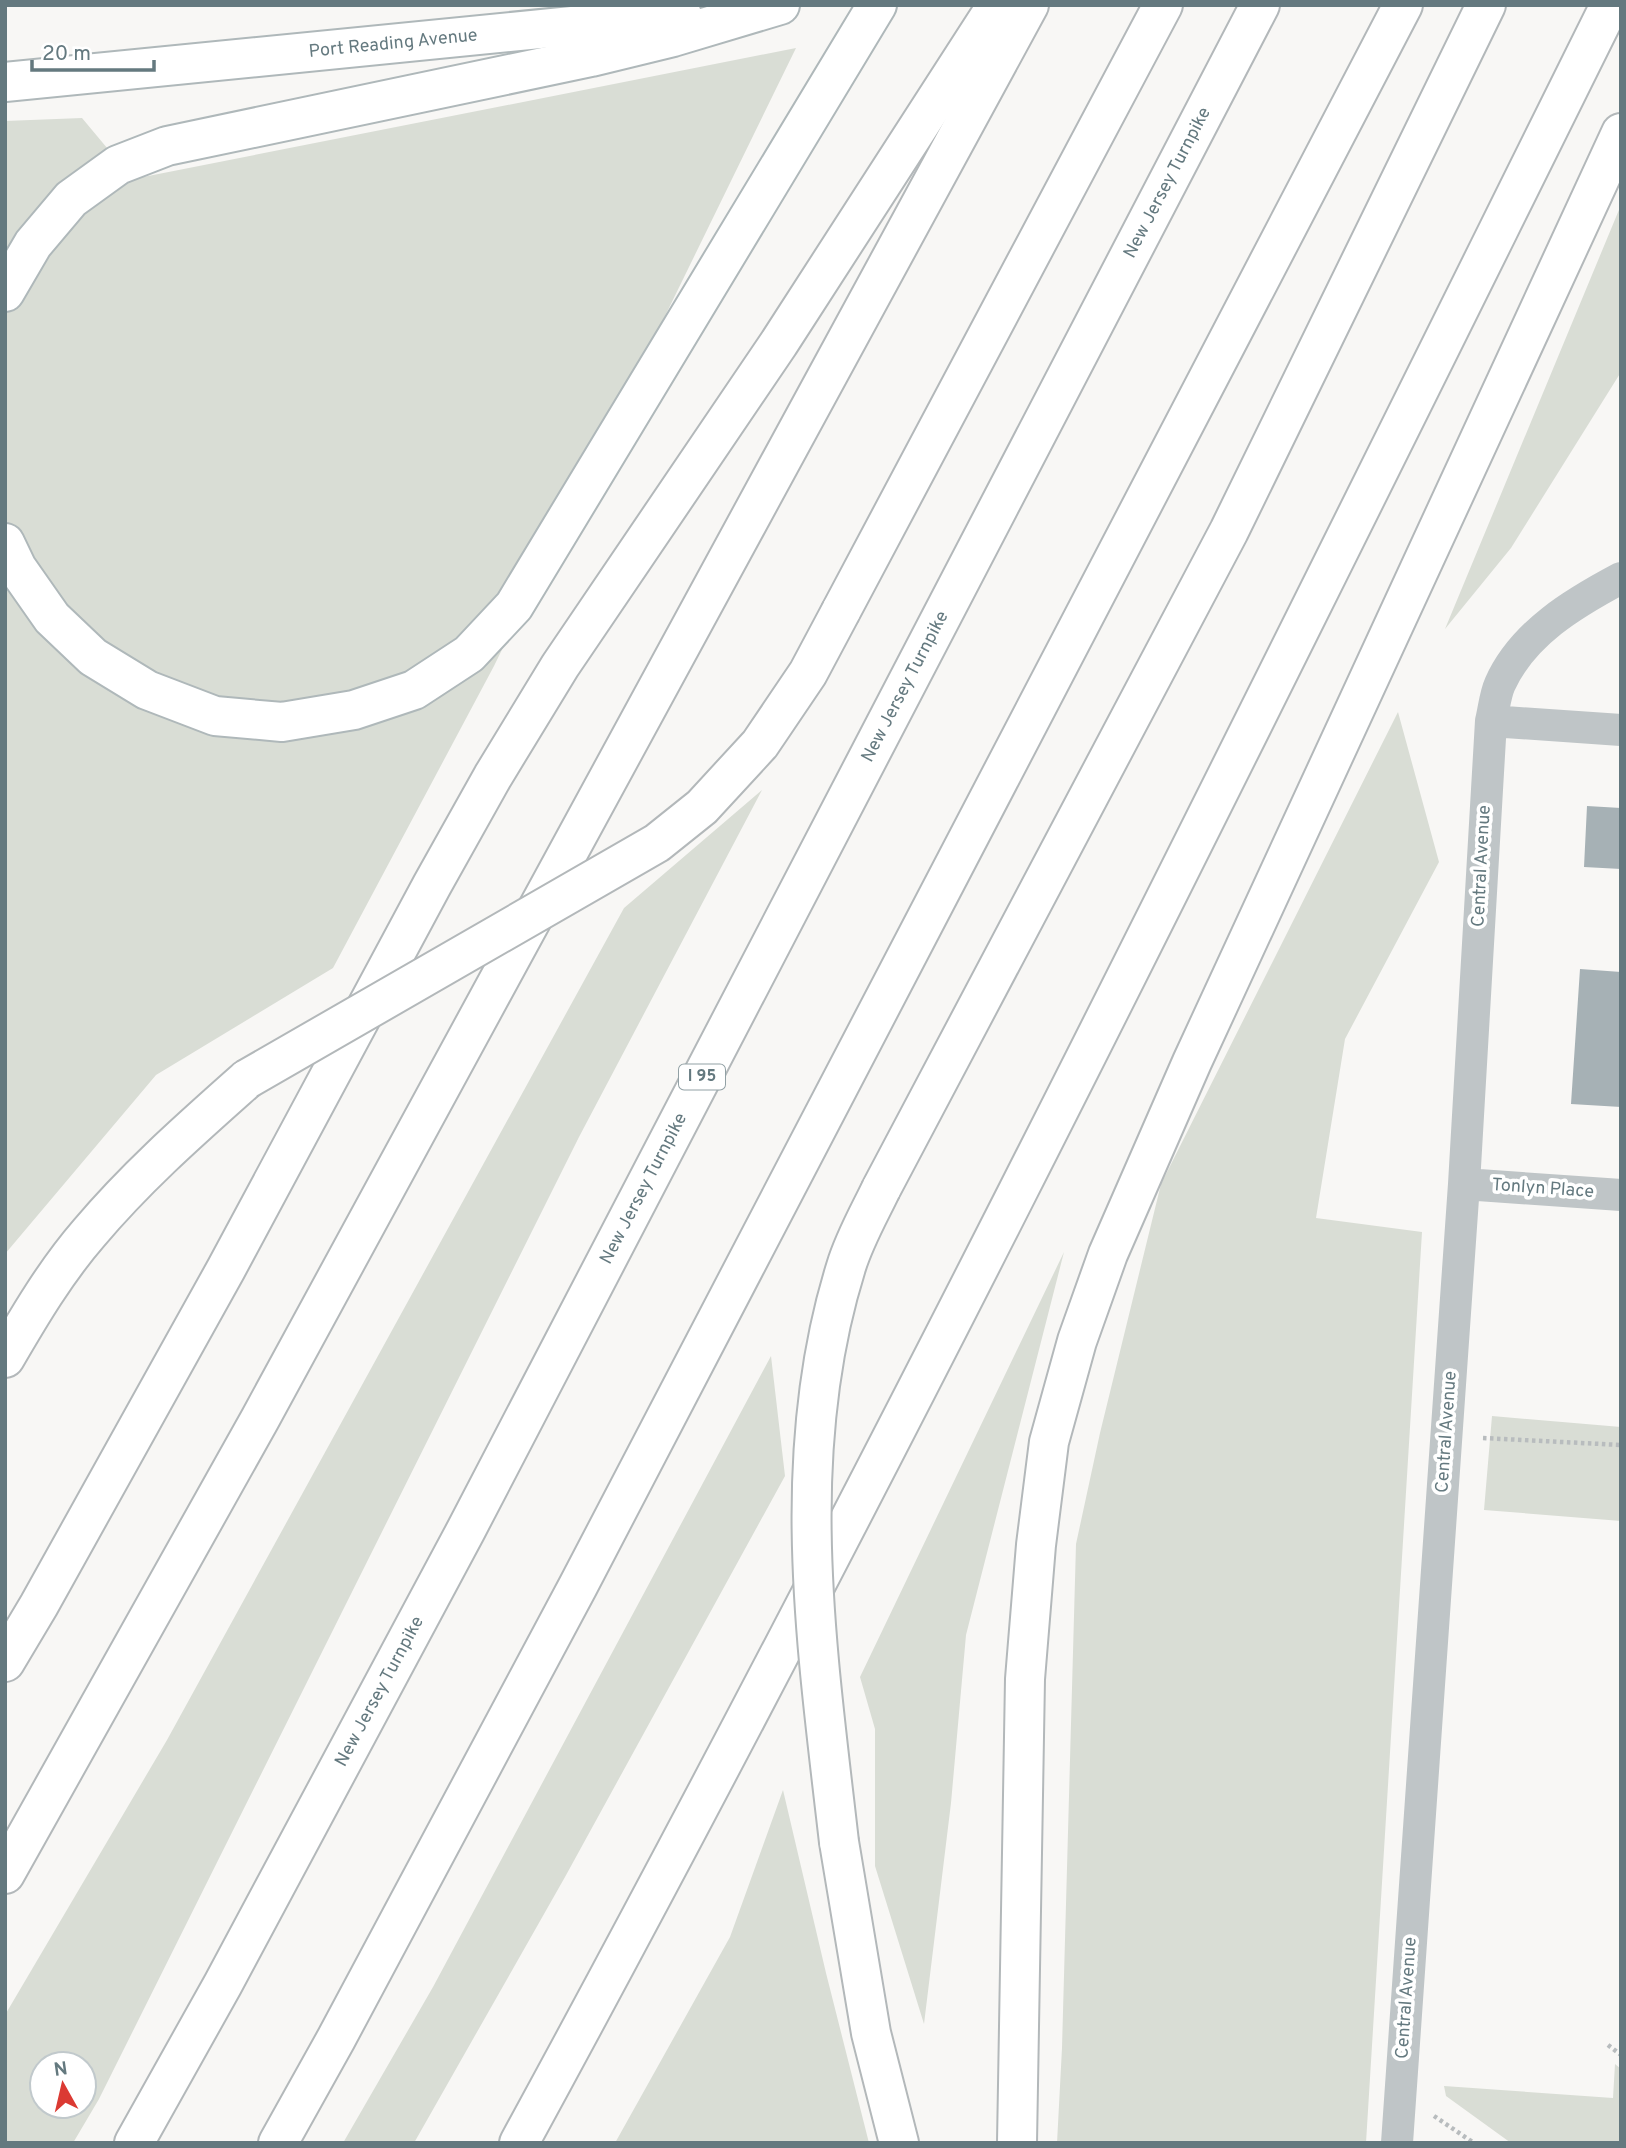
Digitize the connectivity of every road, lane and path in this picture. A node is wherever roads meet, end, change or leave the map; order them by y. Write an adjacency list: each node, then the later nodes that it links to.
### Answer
1 (781, 5): 10 (main road, Port Reading Avenue); 12 (main road)
2 (877, 5): 13 (main road)
3 (997, 5): 22 (main road)
4 (1029, 5): 23 (main road)
5 (1163, 5): 19 (main road, bridge)
6 (1260, 5): 26 (main road, New Jersey Turnpike / I 95)
7 (1403, 5): 27 (main road)
8 (1486, 5): 29 (main road, bridge)
9 (1610, 5): 28 (main road)
10 (5, 82)
11 (1621, 133): 30 (main road)
12 (5, 292)
13 (5, 543)
14 (1621, 578): 15 (street, Central Avenue)
15 (1491, 721): 16 (street); 17 (street, Central Avenue)
16 (1621, 730)
17 (1464, 1184): 18 (street, Tonlyn Place); 20 (street, Central Avenue)
18 (1621, 1195)
19 (5, 1358)
20 (1447, 1436): 21 (path); 31 (street, Central Avenue)
21 (1621, 1445)
22 (5, 1662)
23 (5, 1874)
24 (1608, 2045): 25 (path)
25 (1621, 2055)
26 (134, 2143)
27 (278, 2143)
28 (519, 2143)
29 (899, 2143)
30 (1017, 2143)
31 (1397, 2143)

